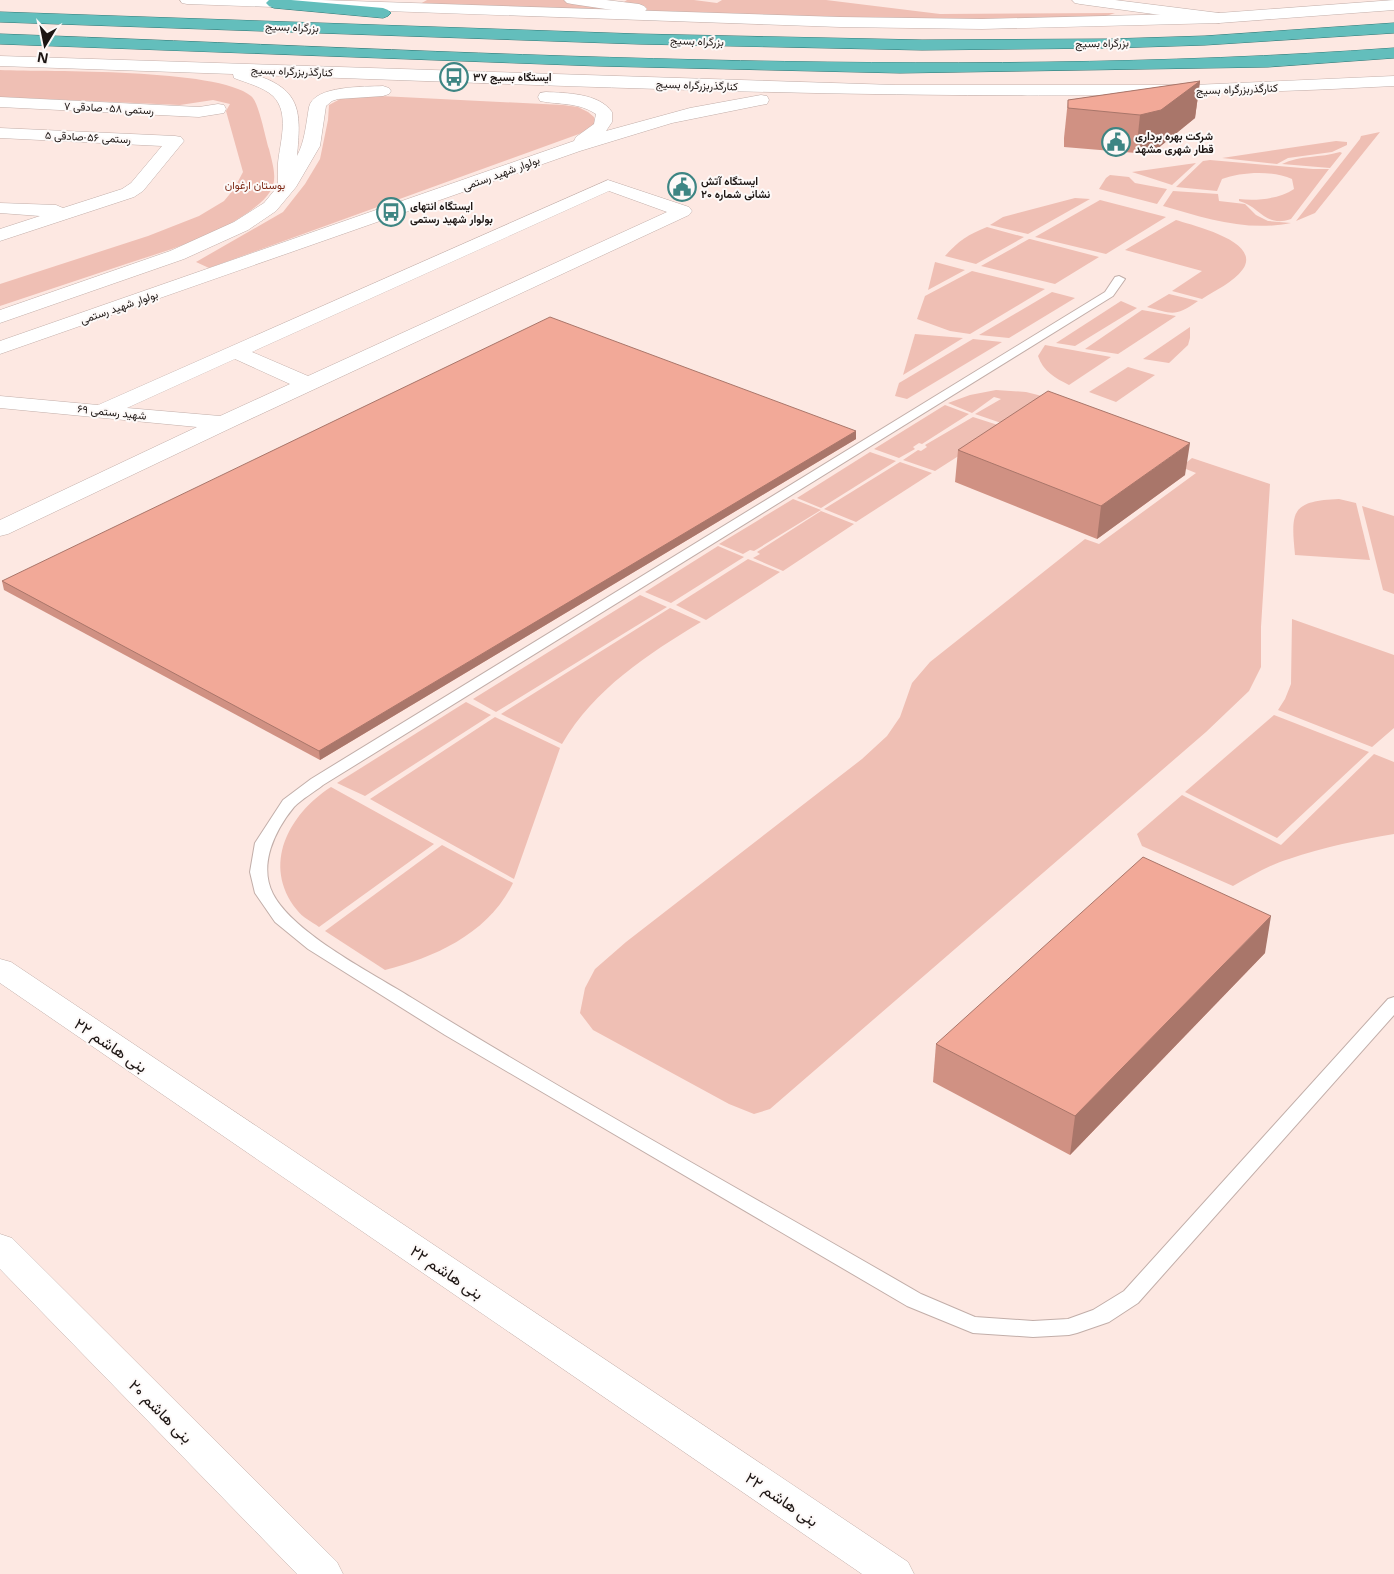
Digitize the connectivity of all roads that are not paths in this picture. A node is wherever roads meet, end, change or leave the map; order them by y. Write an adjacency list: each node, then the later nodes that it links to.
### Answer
1 (187, 0): 4 (main road)
2 (572, 0): 6 (main road)
3 (1080, 0): 8 (main road)
4 (274, 3): 8 (main road); 11 (highway)
5 (1394, 5): 8 (main road)
6 (639, 9)
7 (0, 17): 11 (highway, بزرگراه بسیج)
8 (1219, 18)
9 (1394, 28): 11 (highway, بزرگراه بسیج)
10 (0, 39): 12 (highway, بزرگراه بسیج)
11 (706, 41)
12 (1394, 52)
13 (0, 62): 14 (main road, کنارگذربزرگراه بسیج)
14 (186, 68): 16 (main road, کنارگذربزرگراه بسیج); 23 (main road)
15 (1394, 81): 16 (main road, کنارگذربزرگراه بسیج)
16 (841, 90): 22 (main road, بولوار شهید رستمی)
17 (400, 92): 23 (main road)
18 (530, 97): 22 (main road)
19 (0, 102): 20 (main road, رستمی ۵۸- صادقی ۷)
20 (218, 109)
21 (0, 133): 25 (main road, رستمی ۵۶-صادقی ۵)
22 (574, 146): 29 (main road, بولوار شهید رستمی)
23 (287, 187): 28 (main road)
24 (0, 208): 25 (main road)
25 (72, 212): 26 (main road)
26 (0, 235)
27 (1119, 279): 37 (lane)
28 (0, 317)
29 (0, 348)
30 (235, 352): 31 (main road); 31 (main road); 33 (main road)
31 (308, 384): 34 (main road)
32 (0, 402): 33 (main road, شهید رستمی ۶۹)
33 (102, 411): 34 (main road, شهید رستمی ۶۹)
34 (223, 424): 35 (main road)
35 (4, 524)
36 (0, 969): 40 (main road, بنی هاشم ۲۲)
37 (1394, 1003)
38 (0, 1247): 39 (main road, بنی هاشم ۲۰)
39 (323, 1574)
40 (894, 1574)

